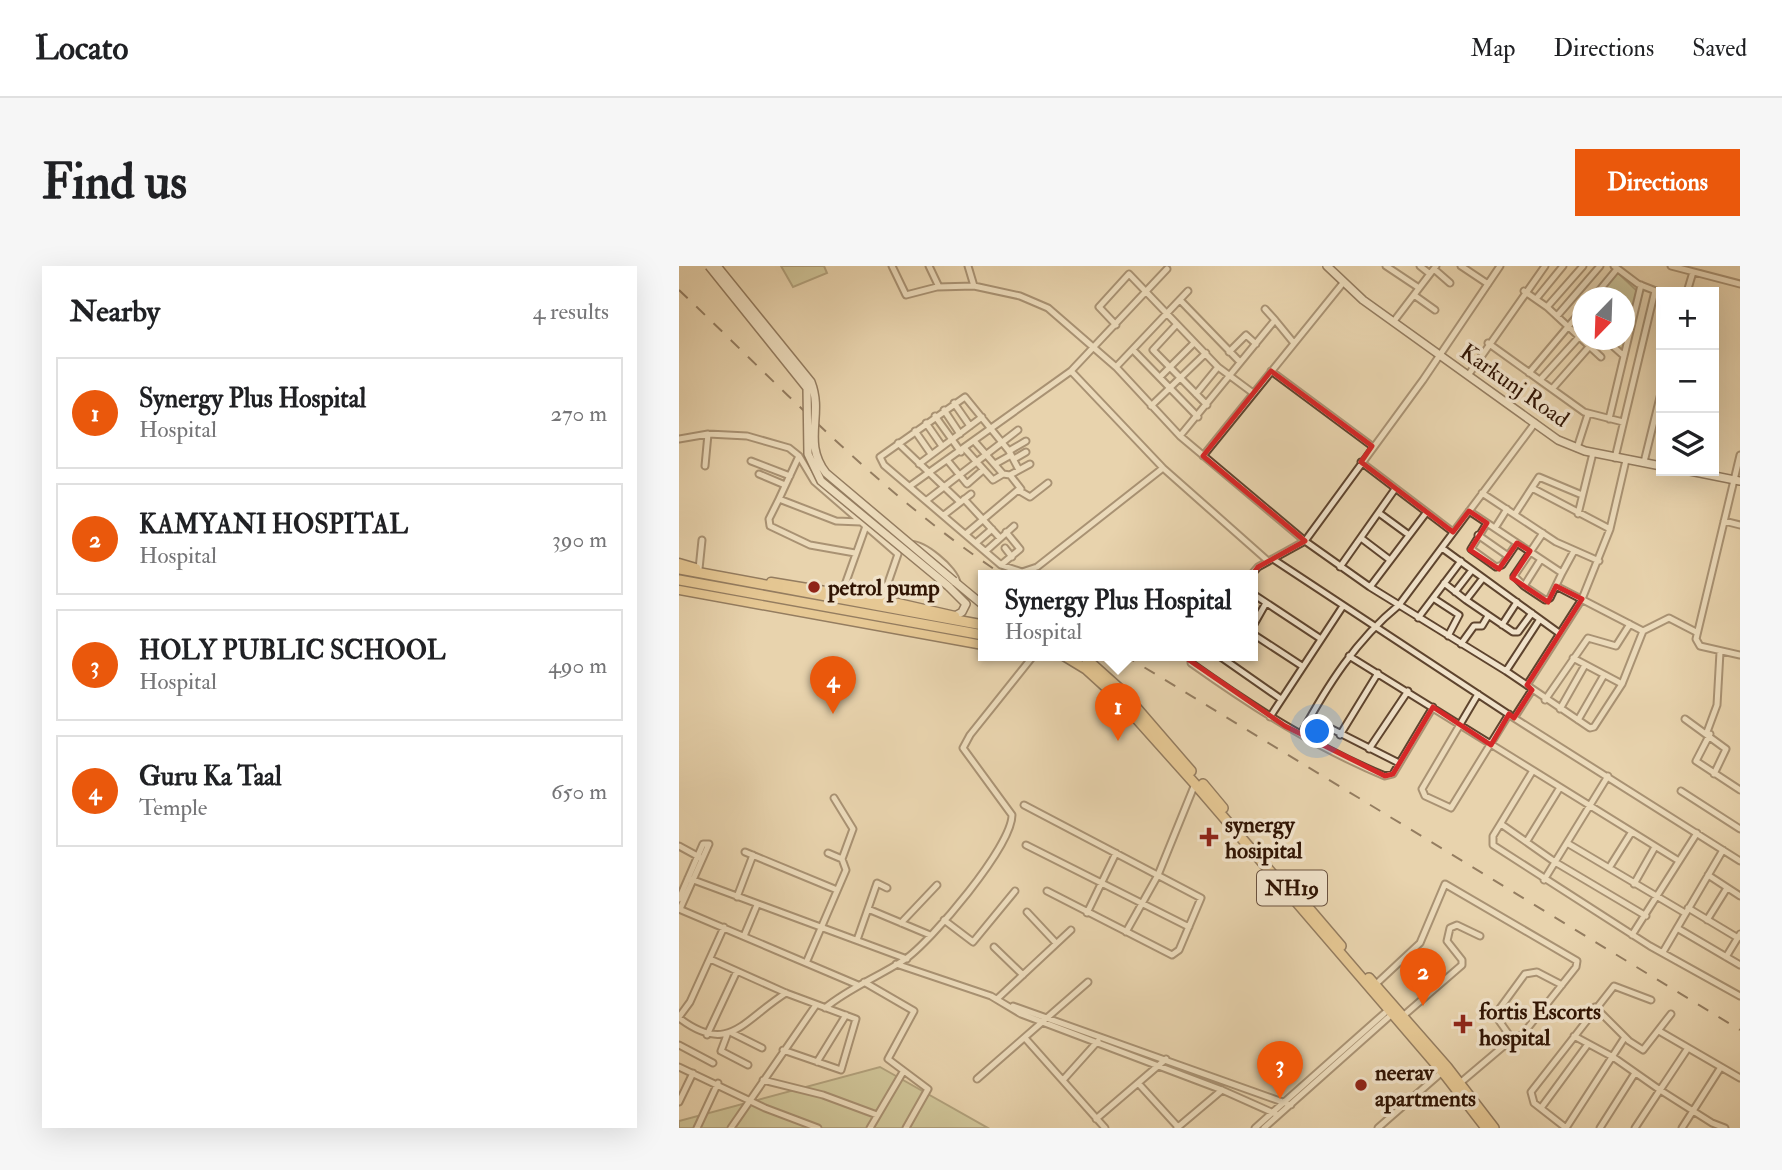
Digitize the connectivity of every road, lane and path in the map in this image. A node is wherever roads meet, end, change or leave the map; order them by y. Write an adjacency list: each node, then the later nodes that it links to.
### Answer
1 (709, 266): 231 (main road, bridge)
2 (717, 266): 210 (main road, bridge)
3 (892, 266): 27 (street)
4 (929, 266): 27 (street)
5 (968, 266): 26 (street)
6 (1327, 266): 21 (main road, Karkunj Road)
7 (1386, 266): 30 (street)
8 (1420, 266): 19 (street)
9 (1461, 266): 23 (street)
10 (1500, 266): 23 (street)
11 (1545, 266): 32 (street)
12 (1563, 266): 36 (street)
13 (1583, 266): 39 (street)
14 (1600, 266): 43 (street)
15 (1671, 266): 17 (street)
16 (1616, 267): 25 (street); 28 (street)
17 (1683, 268): 20 (street)
18 (1167, 269): 34 (street)
19 (1433, 270): 22 (street); 30 (street)
20 (1693, 272): 24 (street); 29 (street)
21 (1343, 283): 45 (main road, Karkunj Road); 52 (street)
22 (1450, 283)
23 (1487, 284): 65 (street)
24 (1740, 284)
25 (1641, 285): 33 (street); 66 (street)
26 (974, 286): 27 (street); 57 (street)
27 (939, 287)
28 (1601, 287)
29 (1688, 287)
30 (1419, 288): 35 (street)
31 (1188, 291): 38 (street)
32 (1524, 291): 36 (street); 54 (street)
33 (1656, 291)
34 (1147, 292): 42 (street); 48 (street); 48 (street)
35 (1414, 295): 41 (street); 45 (street)
36 (1536, 299): 39 (street)
37 (1656, 299): 94 (street)
38 (1180, 300): 42 (street); 63 (street)
39 (1547, 307): 43 (street)
40 (1265, 309): 44 (street)
41 (1435, 310)
42 (1167, 313): 47 (street); 51 (street)
43 (1557, 316): 49 (street)
44 (1275, 320): 52 (street); 55 (street)
45 (1394, 321): 65 (main road, Karkunj Road)
46 (1572, 323): 49 (street)
47 (1177, 324): 53 (street); 59 (street)
48 (1116, 325): 57 (street)
49 (1568, 326): 50 (street); 74 (street)
50 (1572, 330)
51 (1143, 340): 58 (street); 59 (street)
52 (1293, 342): 73 (street)
53 (1194, 343): 64 (street); 70 (street)
54 (1488, 343): 74 (street); 75 (street)
55 (1256, 344): 63 (street); 68 (street)
56 (1572, 345): 79 (street)
57 (1095, 348): 69 (street); 72 (street)
58 (1133, 350): 69 (street); 77 (street)
59 (1153, 350): 70 (street)
60 (1587, 350): 81 (street)
61 (1593, 350): 67 (street)
62 (1617, 350): 66 (street)
63 (1230, 352): 68 (street)
64 (1206, 353): 71 (street); 78 (street)
65 (1439, 355): 75 (main road, Karkunj Road); 111 (street)
66 (1624, 356): 93 (street)
67 (1601, 357)
68 (1240, 362): 76 (street)
69 (1116, 367): 86 (street)
70 (1171, 367): 77 (street); 78 (street)
71 (1218, 367): 76 (street); 83 (street)
72 (1071, 371): 98 (street); 134 (street)
73 (1271, 371): 82 (street); 111 (street)
74 (1529, 373): 79 (street)
75 (1469, 374): 96 (main road, Karkunj Road)
76 (1229, 376): 82 (street); 85 (street)
77 (1160, 377): 80 (street)
78 (1181, 378): 80 (street); 83 (street)
79 (1540, 380): 81 (street)
80 (1171, 387): 86 (street); 92 (street)
81 (1552, 389): 89 (street)
82 (1253, 393): 121 (street)
83 (1196, 394): 85 (street)
84 (954, 403): 87 (street); 91 (street); 97 (street)
85 (1207, 405): 92 (street)
86 (1151, 406): 103 (street)
87 (944, 410): 90 (street); 102 (street)
88 (1656, 413): 128 (street)
89 (1588, 414): 93 (street); 112 (street)
90 (936, 416): 95 (street); 105 (street)
91 (982, 417): 97 (street); 98 (street)
92 (1198, 417): 103 (street)
93 (1609, 419): 94 (street)
94 (1623, 422): 122 (street)
95 (926, 423): 100 (street); 110 (street)
96 (1535, 423): 112 (main road, Karkunj Road); 151 (street)
97 (970, 426): 102 (street)
98 (991, 428): 107 (street); 108 (street)
99 (1018, 430): 108 (street)
100 (915, 431): 109 (street); 116 (street)
101 (708, 434): 104 (street); 120 (street); 133 (street)
102 (960, 434): 105 (street)
103 (1180, 436): 121 (street)
104 (679, 439)
105 (952, 439): 110 (street); 113 (street)
106 (1026, 441): 118 (street)
107 (975, 442): 113 (street); 117 (street)
108 (1002, 442): 117 (street); 118 (street)
109 (898, 443): 129 (street); 146 (street)
110 (942, 446): 116 (street)
111 (1372, 446): 127 (street)
112 (1577, 448): 115 (main road, Karkunj Road)
113 (963, 450): 125 (street); 126 (street)
114 (1026, 452): 118 (street)
115 (1593, 453): 122 (main road, Karkunj Road); 153 (street)
116 (931, 454): 129 (street)
117 (986, 454): 126 (street); 130 (street)
118 (1011, 455): 130 (street); 136 (street)
119 (1740, 455): 143 (street)
120 (799, 456): 141 (street); 167 (street)
121 (1203, 456): 182 (street)
122 (1615, 458): 123 (main road, Karkunj Road)
123 (1626, 460): 128 (main road, Karkunj Road); 172 (street)
124 (751, 461): 141 (street)
125 (948, 461): 138 (street); 139 (street)
126 (976, 462): 135 (street); 139 (street)
127 (1361, 462): 150 (street); 182 (street)
128 (1644, 463): 132 (main road, Karkunj Road)
129 (919, 464): 138 (street)
130 (995, 464): 140 (street)
131 (1030, 464): 136 (street)
132 (1656, 465)
133 (705, 466)
134 (1163, 468): 195 (street); 204 (street)
135 (983, 470): 139 (street); 140 (street)
136 (1019, 470): 140 (street)
137 (759, 474): 145 (street)
138 (930, 474): 146 (street); 147 (street)
139 (960, 475): 147 (street)
140 (1006, 475): 149 (street)
141 (790, 476): 145 (street)
142 (1716, 476): 143 (main road)
143 (1737, 480): 165 (street)
144 (1048, 483): 149 (street)
145 (785, 485): 154 (street)
146 (911, 486): 155 (street)
147 (944, 487): 155 (street); 156 (street)
148 (1532, 488): 153 (street); 161 (street); 162 (street)
149 (1021, 489): 164 (street)
150 (1395, 489): 159 (street); 160 (street)
151 (1482, 493): 157 (street); 158 (street)
152 (971, 494): 156 (street)
153 (1582, 495): 162 (street)
154 (779, 499): 167 (street); 190 (street)
155 (927, 500): 163 (street)
156 (962, 500): 163 (street); 164 (street)
157 (1507, 509): 161 (street); 170 (street)
158 (1469, 511): 166 (street); 174 (street)
159 (1378, 513): 177 (street); 180 (street)
160 (1426, 513): 174 (street); 177 (street)
161 (1515, 514): 176 (street)
162 (1578, 514): 172 (street)
163 (944, 515): 175 (street)
164 (983, 519): 171 (street); 175 (street)
165 (1724, 521): 168 (street); 239 (street)
166 (1486, 523): 170 (street); 178 (street)
167 (864, 524): 190 (street); 191 (street)
168 (1740, 524)
169 (1014, 526): 173 (street)
170 (1495, 528): 184 (street)
171 (992, 529): 179 (street); 183 (street)
172 (1610, 529): 198 (street)
173 (1006, 532): 179 (street); 193 (street)
174 (1453, 532): 186 (street)
175 (967, 533): 183 (street)
176 (1543, 533): 188 (street); 189 (street)
177 (1409, 535): 196 (street)
178 (1478, 536): 192 (street); 192 (street)
179 (1000, 538): 187 (street)
180 (1361, 538): 196 (street); 201 (street)
181 (702, 540): 202 (street)
182 (1305, 541): 195 (street); 201 (street)
183 (977, 542): 187 (street)
184 (1517, 543): 188 (street); 192 (street)
185 (1005, 548): 193 (street)
186 (1442, 548): 197 (street); 225 (street)
187 (986, 551): 199 (street)
188 (1530, 551): 194 (street); 212 (street)
189 (1574, 551): 198 (street); 207 (street)
190 (855, 553): 217 (street)
191 (898, 554): 210 (street); 227 (street)
192 (1508, 556)
193 (1012, 557): 199 (street)
194 (1541, 559): 207 (street); 212 (street)
195 (1271, 560): 205 (street); 226 (street)
196 (1390, 560): 214 (street)
197 (1461, 561): 206 (street); 211 (street)
198 (1599, 561): 220 (street)
199 (1001, 565): 203 (street)
200 (679, 566): 202 (main road); 227 (highway)
201 (1340, 567): 214 (street)
202 (699, 569): 217 (main road)
203 (1016, 570)
204 (1028, 570)
205 (1258, 570)
206 (1472, 570): 208 (street); 216 (street)
207 (1562, 573): 213 (street)
208 (1483, 578): 221 (street); 223 (street)
209 (679, 580): 227 (highway)
210 (955, 582): 222 (main road)
211 (1444, 583): 216 (street); 219 (street)
212 (1524, 586): 213 (street)
213 (1556, 586): 220 (street)
214 (1370, 587): 225 (street)
215 (679, 590): 227 (main road)
216 (1455, 592): 221 (street)
217 (842, 593): 227 (main road)
218 (1258, 597): 224 (street)
219 (1433, 598): 232 (street); 242 (street)
220 (1582, 598): 235 (street); 240 (street)
221 (1466, 600): 229 (street)
222 (978, 601)
223 (1517, 602): 228 (street); 236 (street)
224 (1266, 603): 230 (street); 244 (street)
225 (1399, 605): 232 (street); 237 (street)
226 (1343, 606): 237 (street); 244 (street)
227 (877, 612): 231 (highway); 241 (highway); 245 (main road)
228 (1532, 613): 233 (street); 236 (street)
229 (1489, 616): 236 (street); 246 (street)
230 (1258, 617)
231 (952, 618): 234 (highway)
232 (1418, 618): 242 (street)
233 (1540, 619): 240 (street); 258 (street)
234 (978, 624)
235 (1630, 624): 238 (street); 250 (street)
236 (1502, 625)
237 (1373, 626): 249 (street); 264 (street)
238 (1643, 631): 239 (street); 261 (street)
239 (1696, 632): 247 (street)
240 (1559, 633): 262 (street)
241 (978, 634)
242 (1448, 636): 246 (street)
243 (1258, 637): 257 (street)
244 (1321, 639): 257 (street)
245 (978, 643)
246 (1461, 644): 258 (street)
247 (1720, 652): 248 (street); 275 (street)
248 (1740, 655)
249 (1349, 656): 259 (street); 271 (street)
250 (1573, 658): 256 (street); 266 (street)
251 (1029, 661): 335 (street)
252 (1073, 661): 284 (highway, NH19)
253 (1089, 661): 363 (highway, NH19)
254 (1191, 661): 270 (street)
255 (1228, 662): 265 (street)
256 (1585, 664): 260 (street); 268 (street)
257 (1302, 666): 265 (street)
258 (1506, 671): 262 (street)
259 (1378, 673): 263 (street); 277 (street)
260 (1604, 675): 261 (street); 273 (street)
261 (1622, 684): 273 (street)
262 (1529, 688): 266 (street); 269 (street)
263 (1408, 691): 267 (street); 279 (street)
264 (1478, 694): 269 (street); 274 (street)
265 (1281, 699): 270 (street)
266 (1545, 700): 268 (street)
267 (1433, 707): 274 (street); 280 (street)
268 (1560, 709): 273 (street)
269 (1511, 716): 278 (street); 283 (street)
270 (1270, 717): 276 (street)
271 (1310, 718): 276 (street); 277 (street)
272 (1685, 719): 275 (street)
273 (1578, 720)
274 (1461, 725): 278 (street); 278 (street)
275 (1708, 733): 282 (street); 282 (street)
276 (1301, 734): 280 (street)
277 (1340, 735): 279 (street)
278 (1491, 745): 281 (street)
279 (1369, 749): 280 (street)
280 (1399, 763)
281 (1532, 772): 285 (street); 291 (street)
282 (1714, 774): 286 (street)
283 (1608, 776): 290 (street); 294 (street)
284 (1195, 784): 310 (street); 373 (highway, NH19)
285 (1559, 789): 290 (street); 295 (street)
286 (1740, 790)
287 (1681, 791): 292 (street)
288 (834, 798): 305 (street)
289 (1024, 805): 303 (street)
290 (1589, 808): 293 (street); 296 (street)
291 (1501, 824): 295 (street); 313 (street)
292 (1740, 829)
293 (1631, 833): 299 (street); 309 (street)
294 (1697, 833): 300 (street); 306 (street)
295 (1527, 841): 308 (street)
296 (1567, 843): 308 (street); 309 (street)
297 (1026, 845): 314 (street)
298 (679, 846): 312 (street)
299 (1655, 847): 306 (street); 315 (street)
300 (1723, 850): 307 (street); 311 (street)
301 (745, 852): 304 (street)
302 (828, 853): 305 (street)
303 (1116, 853): 310 (street); 314 (street)
304 (753, 855): 320 (street); 324 (street)
305 (842, 859): 320 (street)
306 (1679, 861): 325 (street)
307 (1740, 861)
308 (1555, 862): 313 (street); 334 (street)
309 (1609, 867): 315 (street)
310 (1158, 875): 327 (street); 339 (street)
311 (1708, 875): 319 (street); 331 (street)
312 (691, 880): 317 (street); 324 (street)
313 (1544, 880): 345 (street)
314 (1101, 884): 327 (street); 333 (street)
315 (1634, 884): 325 (street)
316 (937, 885): 337 (street)
317 (684, 888): 326 (street); 329 (street)
318 (887, 888): 330 (street)
319 (1727, 888): 323 (street); 336 (street)
320 (837, 890): 340 (street)
321 (1015, 891): 335 (street)
322 (1047, 891): 333 (street)
323 (1740, 896)
324 (737, 897): 328 (street)
325 (1657, 897): 331 (street); 334 (street)
326 (679, 899)
327 (1142, 904): 339 (street); 343 (street)
328 (757, 905): 340 (street); 346 (street)
329 (680, 909): 338 (street)
330 (868, 909): 337 (street); 349 (street)
331 (1687, 911): 336 (street); 341 (street)
332 (1027, 912): 350 (street)
333 (1087, 913): 343 (street)
334 (1646, 916): 345 (street)
335 (944, 920): 344 (street)
336 (1707, 920): 348 (street)
337 (901, 923): 344 (street)
338 (724, 927): 346 (street); 354 (street)
339 (1189, 927): 343 (street)
340 (822, 928): 349 (street); 356 (street)
341 (1677, 928): 352 (street); 353 (street)
342 (1071, 930): 350 (street)
343 (1126, 932)
344 (930, 935): 355 (street)
345 (1632, 935): 352 (street)
346 (744, 936): 356 (street)
347 (1480, 936): 378 (street)
348 (1739, 936): 353 (street)
349 (857, 940): 355 (street)
350 (1056, 943): 360 (street)
351 (994, 947): 360 (street)
352 (1663, 952): 366 (street)
353 (1726, 957): 358 (street)
354 (710, 958): 359 (street); 376 (street)
355 (907, 959): 357 (street)
356 (806, 963): 362 (street)
357 (896, 964): 362 (street); 367 (street)
358 (1740, 965)
359 (737, 971): 365 (street); 382 (street)
360 (1023, 975): 367 (street)
361 (1088, 982): 377 (street)
362 (861, 984): 372 (street); 402 (street)
363 (1375, 985): 364 (street); 378 (highway, NH19)
364 (1562, 985): 387 (street); 387 (street)
365 (786, 993): 369 (street); 381 (street)
366 (1740, 996)
367 (997, 999): 370 (street)
368 (1651, 1000): 371 (street)
369 (816, 1005): 372 (street); 393 (street)
370 (1010, 1005): 377 (street); 379 (street)
371 (1595, 1007): 384 (street); 385 (street)
372 (825, 1008): 375 (street)
373 (1389, 1012): 403 (highway, NH19); 418 (street)
374 (1671, 1014): 380 (street)
375 (846, 1015): 396 (street); 396 (street)
376 (679, 1017): 382 (street)
377 (1049, 1017): 379 (street); 383 (street)
378 (1402, 1017): 413 (highway, NH19)
379 (1042, 1022): 386 (street); 388 (street)
380 (1658, 1031): 385 (street); 392 (street)
381 (729, 1034): 382 (street); 391 (street); 398 (street)
382 (707, 1035)
383 (1103, 1036): 388 (street); 395 (street)
384 (1574, 1036): 389 (street); 419 (street)
385 (1625, 1037): 394 (street)
386 (1025, 1038): 407 (street); 409 (street)
387 (1512, 1039): 413 (street)
388 (1098, 1042): 400 (street); 409 (street)
389 (1588, 1044): 394 (street); 419 (street)
390 (679, 1045): 397 (street)
391 (762, 1048)
392 (1688, 1048): 401 (street); 415 (street)
393 (783, 1050): 396 (street); 408 (street)
394 (1613, 1057): 405 (street); 436 (street)
395 (1167, 1059): 400 (street); 412 (street)
396 (817, 1062)
397 (713, 1063)
398 (748, 1065)
399 (679, 1066): 404 (street)
400 (1159, 1066): 411 (street); 414 (street)
401 (1721, 1067): 406 (street); 420 (street)
402 (904, 1072): 422 (street); 428 (street)
403 (1442, 1072): 433 (street); 434 (highway, NH19)
404 (693, 1073): 410 (street); 417 (street)
405 (1635, 1073): 415 (street); 437 (street)
406 (1740, 1078)
407 (977, 1079)
408 (763, 1080): 416 (street); 422 (street)
409 (1063, 1080): 423 (street)
410 (718, 1083): 416 (street); 424 (street)
411 (1138, 1083): 423 (street); 430 (street)
412 (1230, 1083): 414 (street); 418 (street)
413 (1460, 1083): 435 (highway, NH19)
414 (1222, 1090): 421 (street); 430 (street)
415 (1660, 1090): 420 (street); 438 (street)
416 (750, 1099): 425 (street); 426 (street)
417 (679, 1102)
418 (1288, 1104): 421 (street)
419 (1541, 1108): 436 (street)
420 (1692, 1112): 439 (street); 440 (street)
421 (1276, 1114): 431 (street); 432 (street)
422 (877, 1115): 427 (street)
423 (1096, 1119): 429 (street)
424 (697, 1128)
425 (731, 1128)
426 (818, 1128)
427 (870, 1128)
428 (906, 1128)
429 (1105, 1128)
430 (1177, 1128)
431 (1255, 1128)
432 (1264, 1128)
433 (1378, 1128)
434 (1486, 1128)
435 (1494, 1128)
436 (1566, 1128)
437 (1600, 1128)
438 (1635, 1128)
439 (1682, 1128)
440 (1725, 1128)

